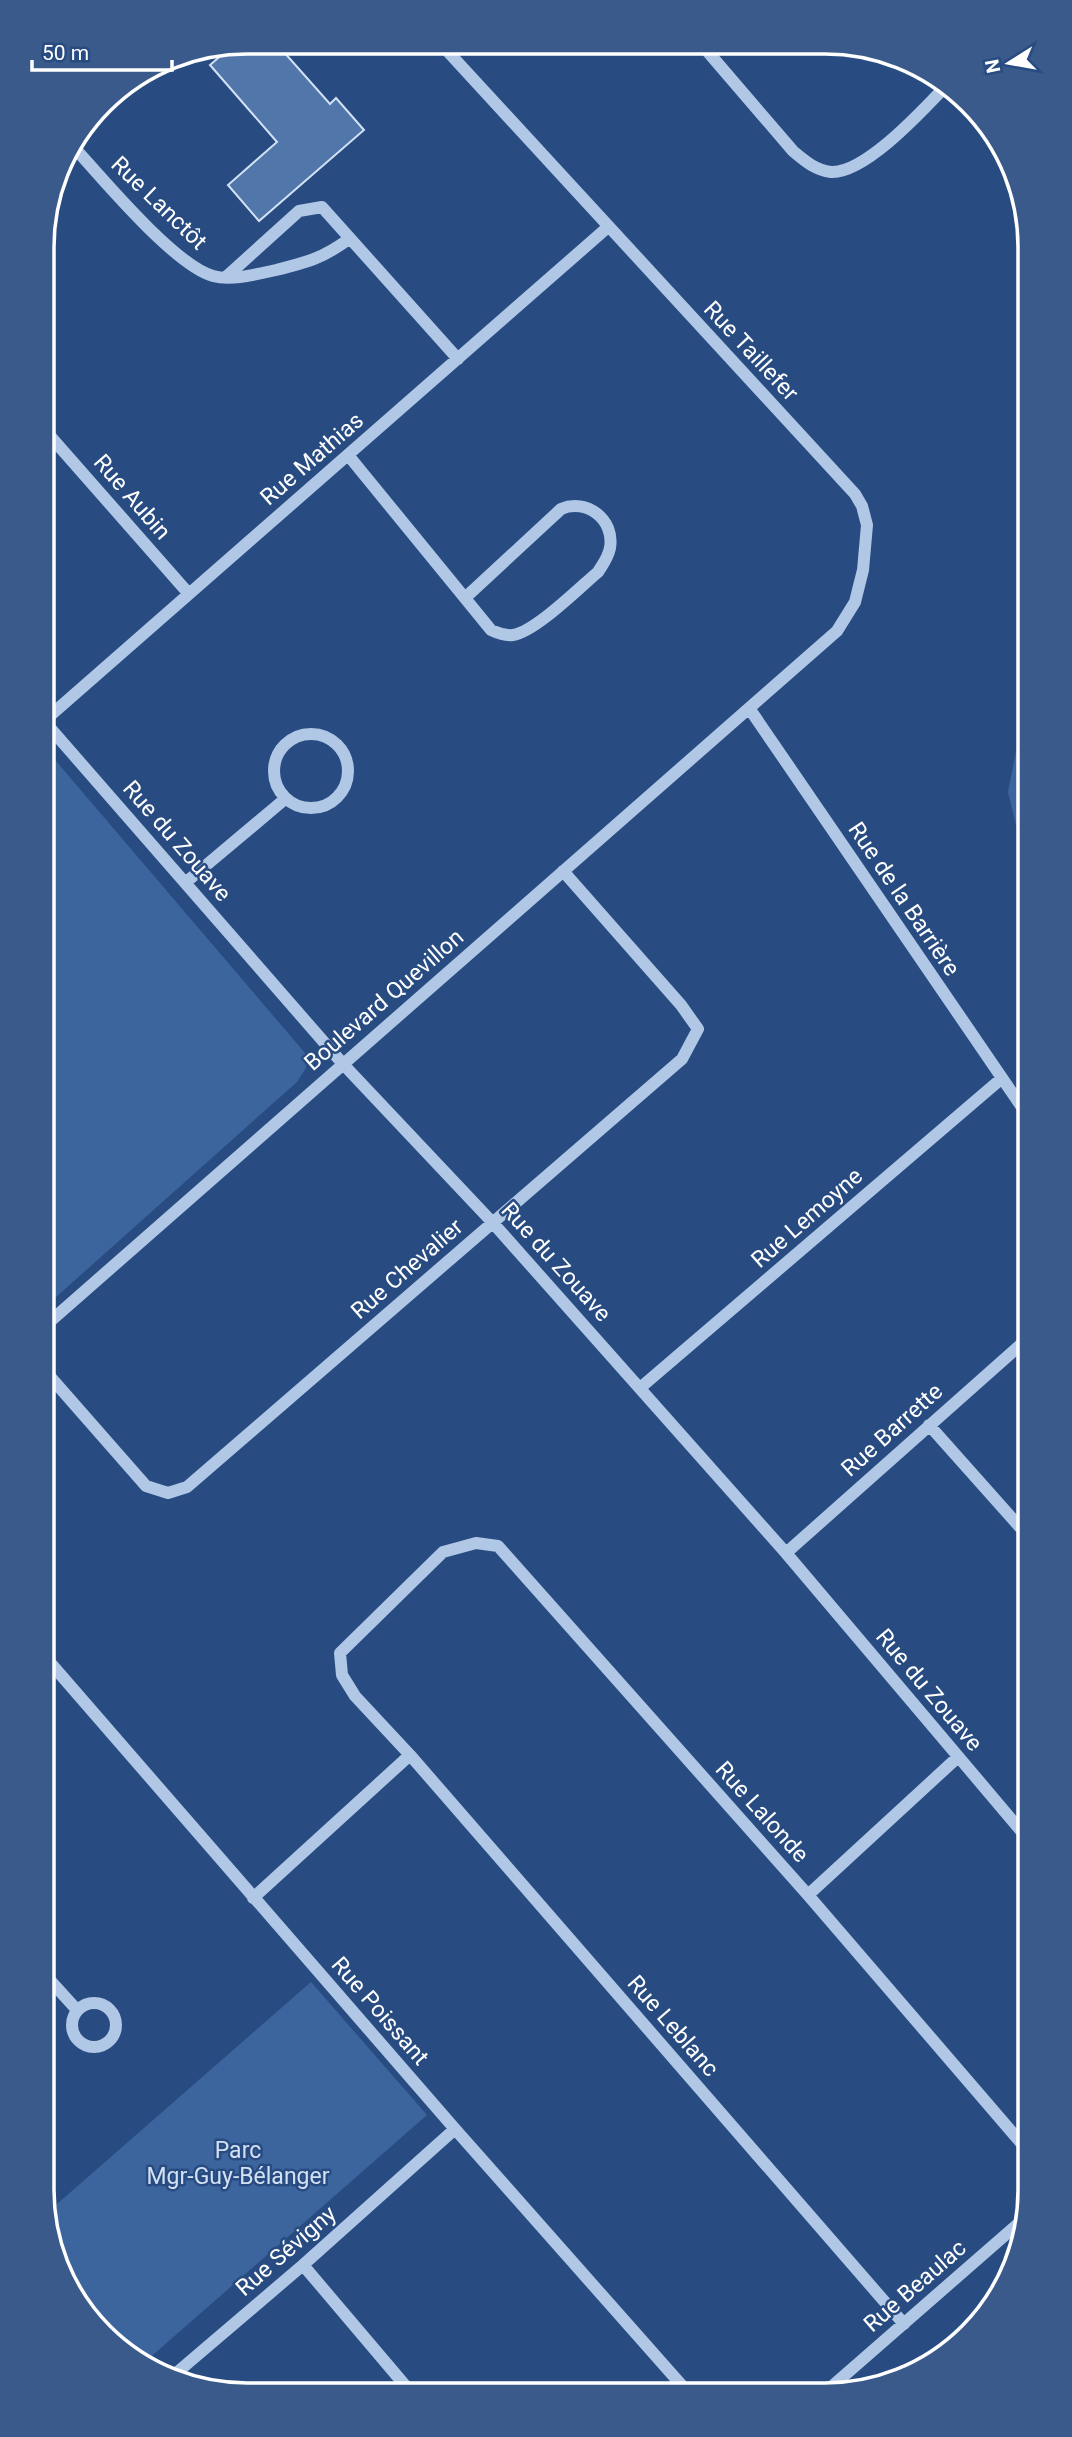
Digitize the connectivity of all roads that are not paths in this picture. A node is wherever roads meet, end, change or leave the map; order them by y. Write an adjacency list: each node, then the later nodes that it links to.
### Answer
1 (710, 54): 3 (street)
2 (451, 55): 5 (street, Rue Taillefer)
3 (939, 92)
4 (79, 153): 7 (street, Rue Lanctôt)
5 (608, 227): 8 (street, Rue Mathias); 13 (street, Rue Taillefer)
6 (349, 239): 7 (street, Rue Lanctôt); 7 (street); 8 (street)
7 (226, 277)
8 (458, 359): 10 (street, Rue Mathias)
9 (55, 442): 11 (street, Rue Aubin)
10 (348, 455): 11 (street, Rue Mathias); 12 (street)
11 (189, 594): 14 (street, Rue Mathias)
12 (466, 597): 12 (street)
13 (749, 708): 17 (street, Boulevard Quevillon); 20 (street, Rue de la Barrière)
14 (55, 712)
15 (55, 733): 18 (street, Rue du Zouave)
16 (285, 799): 16 (street); 18 (street)
17 (563, 871): 19 (street, Boulevard Quevillon); 22 (street, Rue Chevalier)
18 (185, 883): 19 (street, Rue du Zouave)
19 (343, 1064): 22 (street, Rue du Zouave); 23 (street, Boulevard Quevillon)
20 (1002, 1079): 21 (street, Rue de la Barrière); 26 (street, Rue Lemoyne)
21 (1018, 1101)
22 (493, 1223): 25 (street, Rue Chevalier); 26 (street, Rue du Zouave)
23 (54, 1318)
24 (1017, 1347): 27 (street, Rue Barrette)
25 (54, 1381)
26 (640, 1388): 30 (street, Rue du Zouave)
27 (929, 1425): 28 (street); 30 (street, Rue Barrette)
28 (1017, 1524)
29 (443, 1552): 32 (street, Rue Leblanc); 35 (street, Rue Lalonde)
30 (786, 1553): 33 (street, Rue du Zouave)
31 (54, 1667): 36 (street, Rue Poissant)
32 (410, 1755): 36 (street); 43 (street, Rue Leblanc)
33 (958, 1757): 34 (street, Rue du Zouave); 35 (street)
34 (1017, 1826)
35 (807, 1895): 40 (street, Rue Lalonde)
36 (253, 1898): 39 (street, Rue Poissant)
37 (54, 1985): 38 (street)
38 (77, 2010)
39 (454, 2129): 42 (street, Rue Sévigny); 47 (street, Rue Poissant)
40 (1017, 2138)
41 (1014, 2227): 43 (street, Rue Beaulac)
42 (303, 2265): 44 (street, Rue Sévigny); 46 (street)
43 (904, 2324): 45 (street, Rue Beaulac)
44 (179, 2371)
45 (837, 2382)
46 (403, 2383)
47 (680, 2383)

